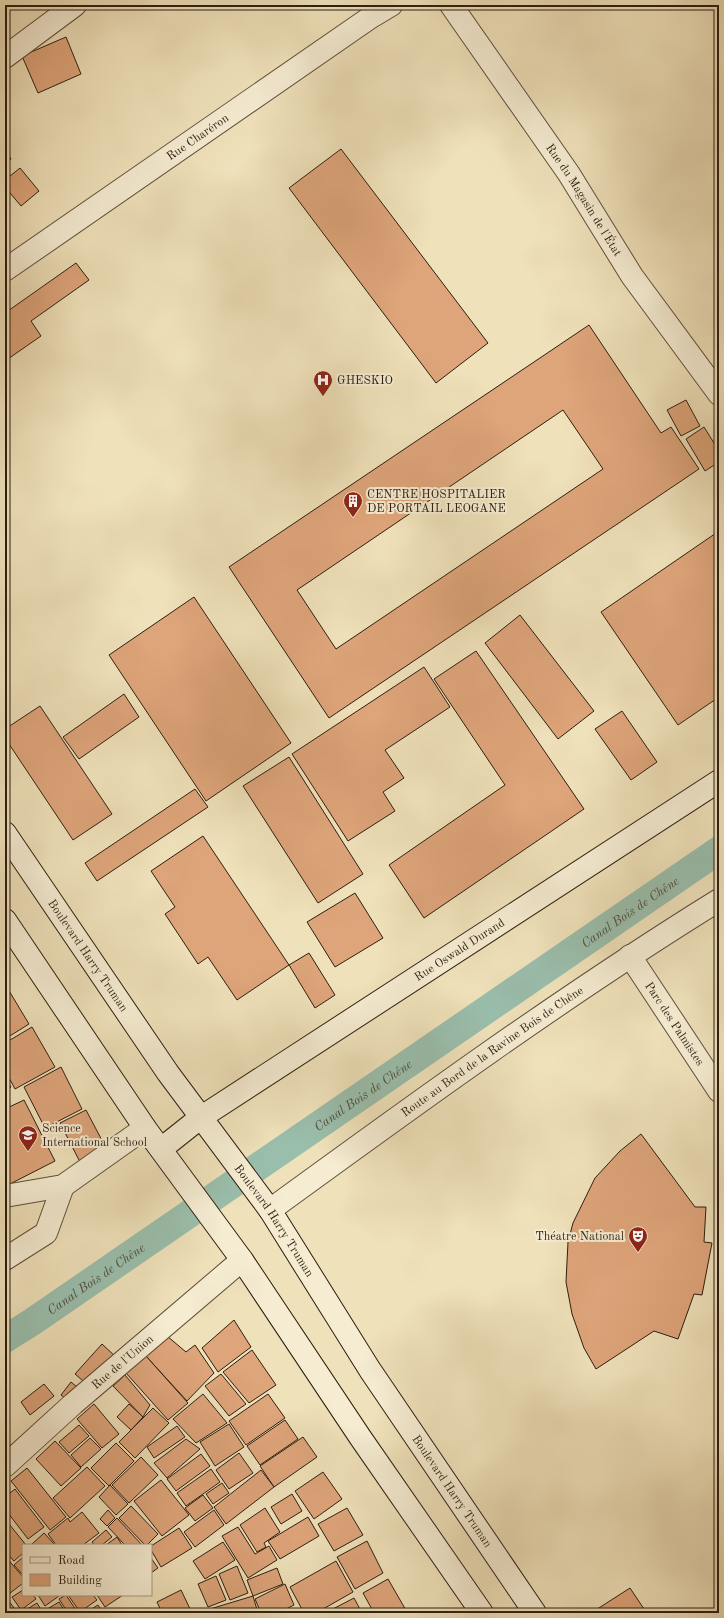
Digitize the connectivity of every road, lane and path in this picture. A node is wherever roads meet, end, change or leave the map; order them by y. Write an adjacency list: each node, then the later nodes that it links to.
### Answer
1 (75, 5): 4 (main road)
2 (391, 5): 5 (main road, Rue Charéron)
3 (451, 5): 6 (main road, Rue du Magasin de l'État)
4 (5, 57)
5 (5, 270)
6 (719, 394)
7 (719, 781): 13 (main road, Rue Oswald Durand)
8 (5, 833): 13 (main road, Boulevard Harry Truman)
9 (719, 900): 11 (main road, Route au Bord de la Ravine Bois de Chêne)
10 (5, 920): 14 (main road)
11 (630, 956): 12 (main road, Parc des Palmistes); 18 (main road, Route au Bord de la Ravine Bois de Chêne)
12 (719, 1091)
13 (204, 1123): 15 (main road, Rue Oswald Durand); 18 (main road, Boulevard Harry Truman)
14 (145, 1128): 15 (main road); 16 (main road)
15 (166, 1156): 20 (main road)
16 (63, 1186): 17 (main road); 19 (main road)
17 (5, 1196)
18 (270, 1210): 23 (main road, Boulevard Harry Truman)
19 (5, 1258)
20 (242, 1260): 21 (main road, Rue de l'Union); 22 (main road)
21 (5, 1466)
22 (482, 1613)
23 (535, 1613)

